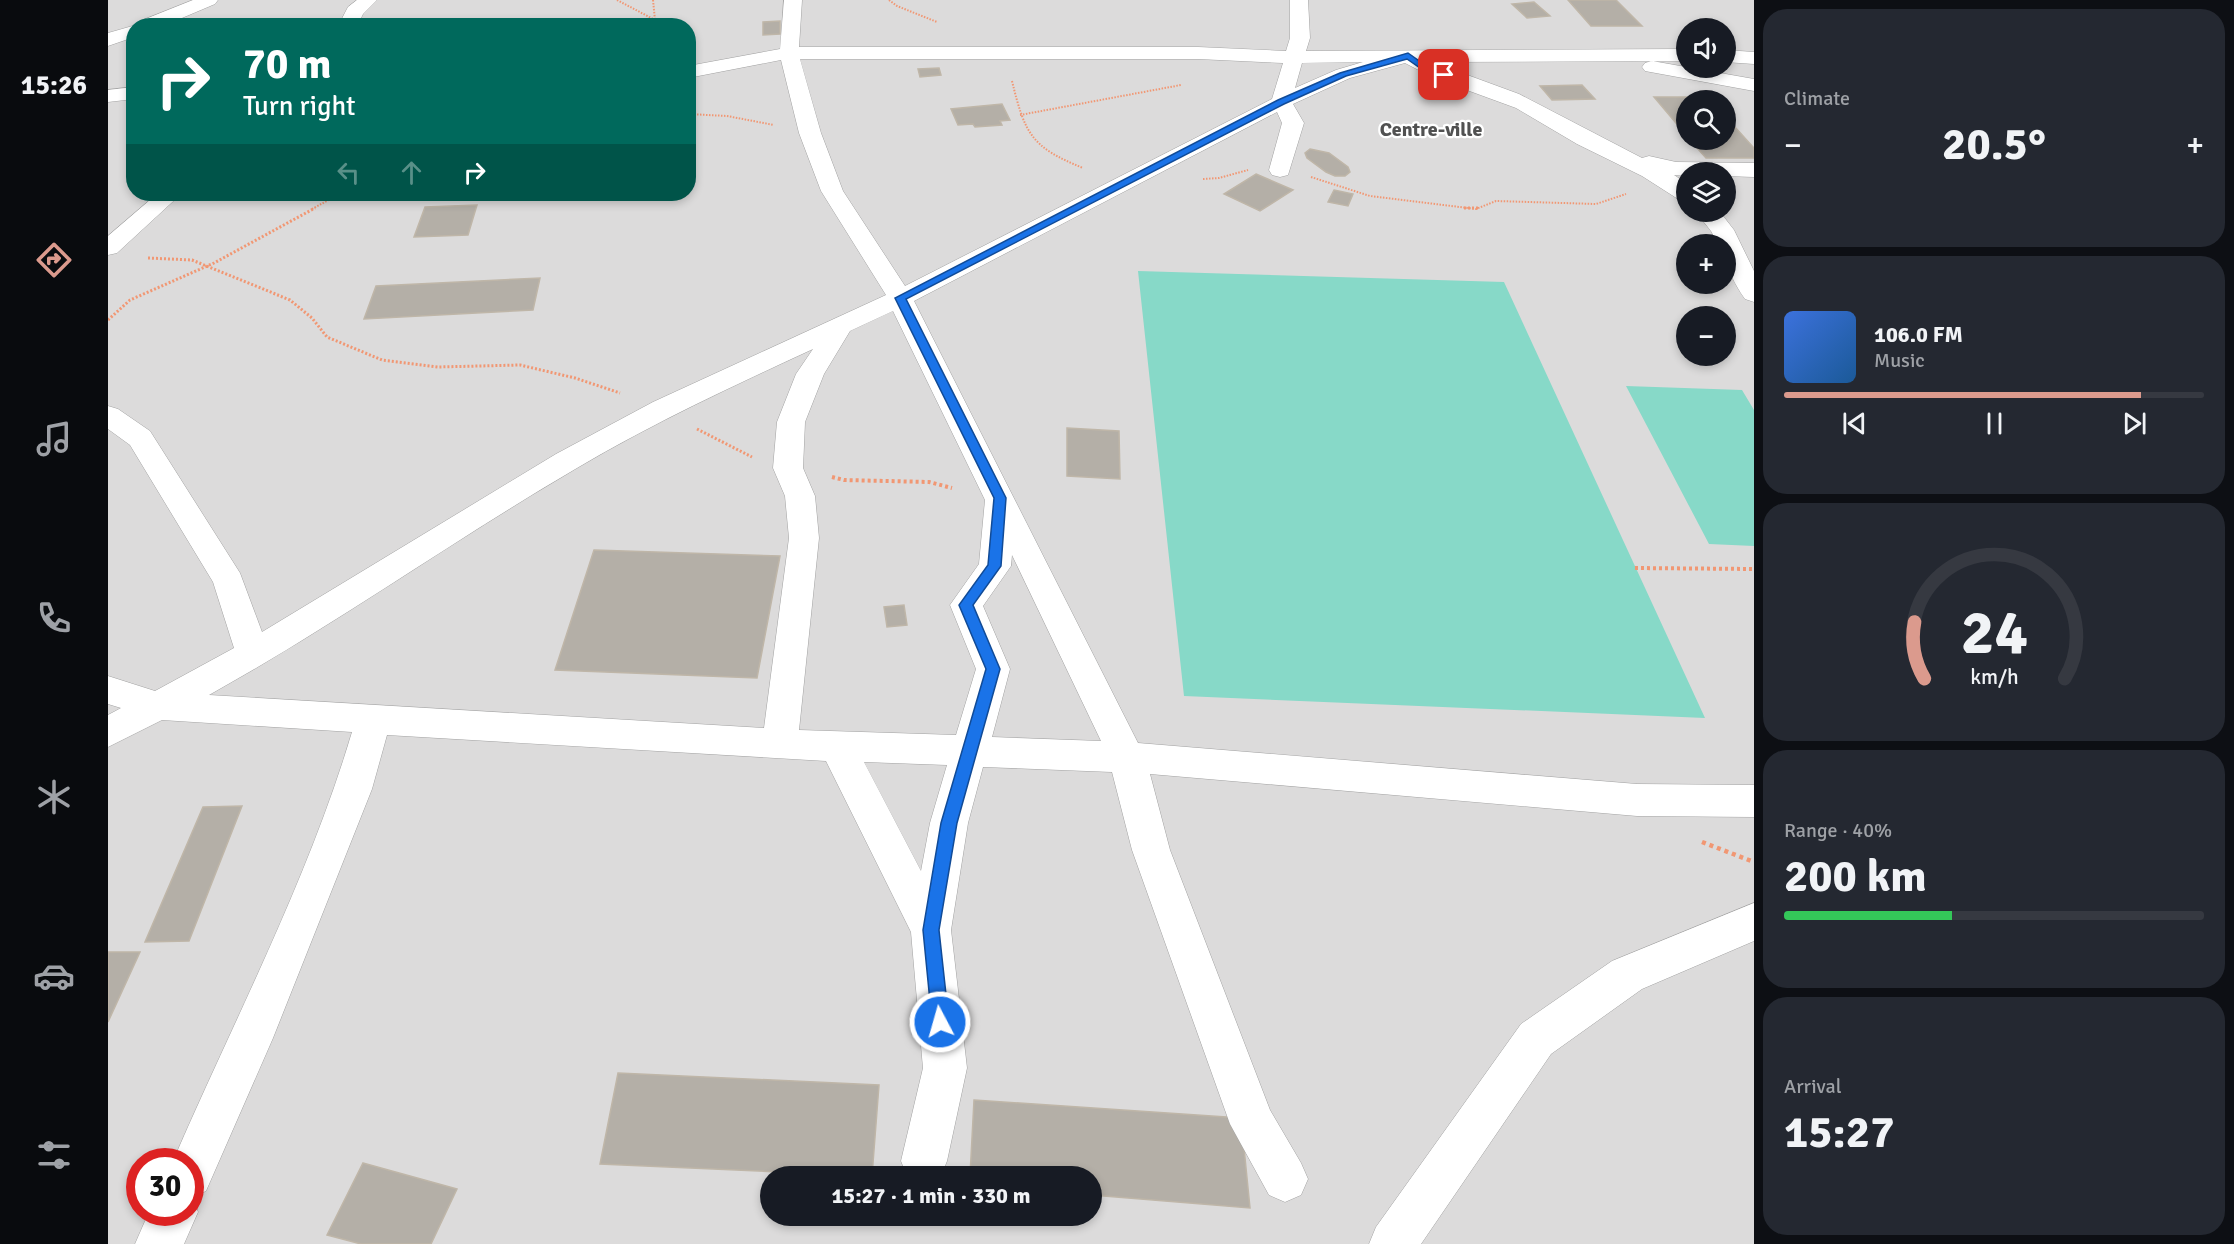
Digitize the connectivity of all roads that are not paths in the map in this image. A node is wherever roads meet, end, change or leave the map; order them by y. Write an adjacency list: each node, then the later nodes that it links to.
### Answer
1 (209, 0): 5 (street)
2 (368, 0): 6 (street)
3 (793, 0): 9 (street)
4 (1299, 0): 10 (street)
5 (165, 18)
6 (351, 18)
7 (126, 33): 8 (street)
8 (108, 40)
9 (789, 53): 10 (street); 16 (street); 31 (street)
10 (1296, 55): 13 (street); 21 (street)
11 (1587, 55): 12 (street); 13 (street); 17 (street)
12 (1676, 55)
13 (1408, 56): 21 (street); 23 (street)
14 (1736, 57): 15 (street)
15 (1754, 58)
16 (696, 70)
17 (1730, 81): 18 (street); 22 (street)
18 (1754, 85)
19 (126, 94): 20 (street)
20 (108, 96)
21 (1281, 102): 24 (street); 31 (street)
22 (1754, 106)
23 (1618, 156): 25 (street); 26 (street)
24 (1280, 170)
25 (1754, 170)
26 (1676, 187)
27 (162, 201): 29 (street)
28 (1719, 222): 30 (street)
29 (108, 248)
30 (1754, 294)
31 (900, 298): 32 (street); 34 (street)
32 (840, 326): 35 (street); 40 (street)
33 (108, 415): 35 (street)
34 (1000, 498): 42 (street); 43 (street)
35 (253, 654): 37 (street)
36 (108, 690): 37 (street)
37 (158, 706): 38 (street); 39 (street)
38 (374, 719): 40 (street); 47 (street)
39 (108, 732)
40 (780, 744): 41 (street)
41 (837, 746): 42 (street); 46 (street)
42 (969, 751): 43 (street); 46 (street)
43 (1127, 757): 44 (street); 49 (street)
44 (1754, 801)
45 (1754, 921): 52 (street)
46 (931, 930): 48 (street)
47 (202, 1148)
48 (924, 1161)
49 (1285, 1179)
50 (167, 1226): 51 (street)
51 (159, 1244)
52 (1394, 1244)

